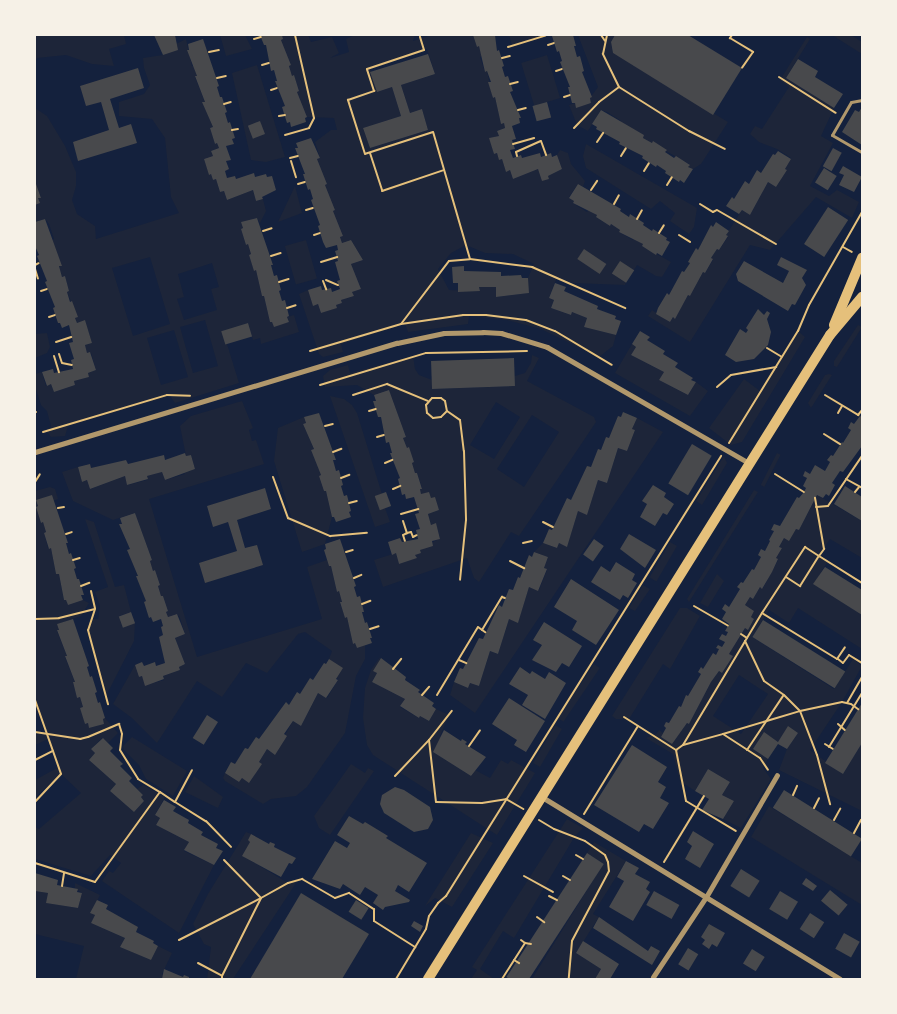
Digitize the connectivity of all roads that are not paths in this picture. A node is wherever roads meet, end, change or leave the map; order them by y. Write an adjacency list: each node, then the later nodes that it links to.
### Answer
1 (862, 100): 2 (lane)
2 (862, 152)
3 (862, 258): 5 (main road)
4 (862, 297): 5 (main road)
5 (830, 335): 7 (main road)
6 (35, 452): 7 (street)
7 (749, 463): 9 (main road)
8 (777, 775): 10 (street)
9 (542, 796): 10 (street); 12 (main road)
10 (706, 897): 11 (street); 13 (street)
11 (653, 977)
12 (428, 979)
13 (840, 979)

